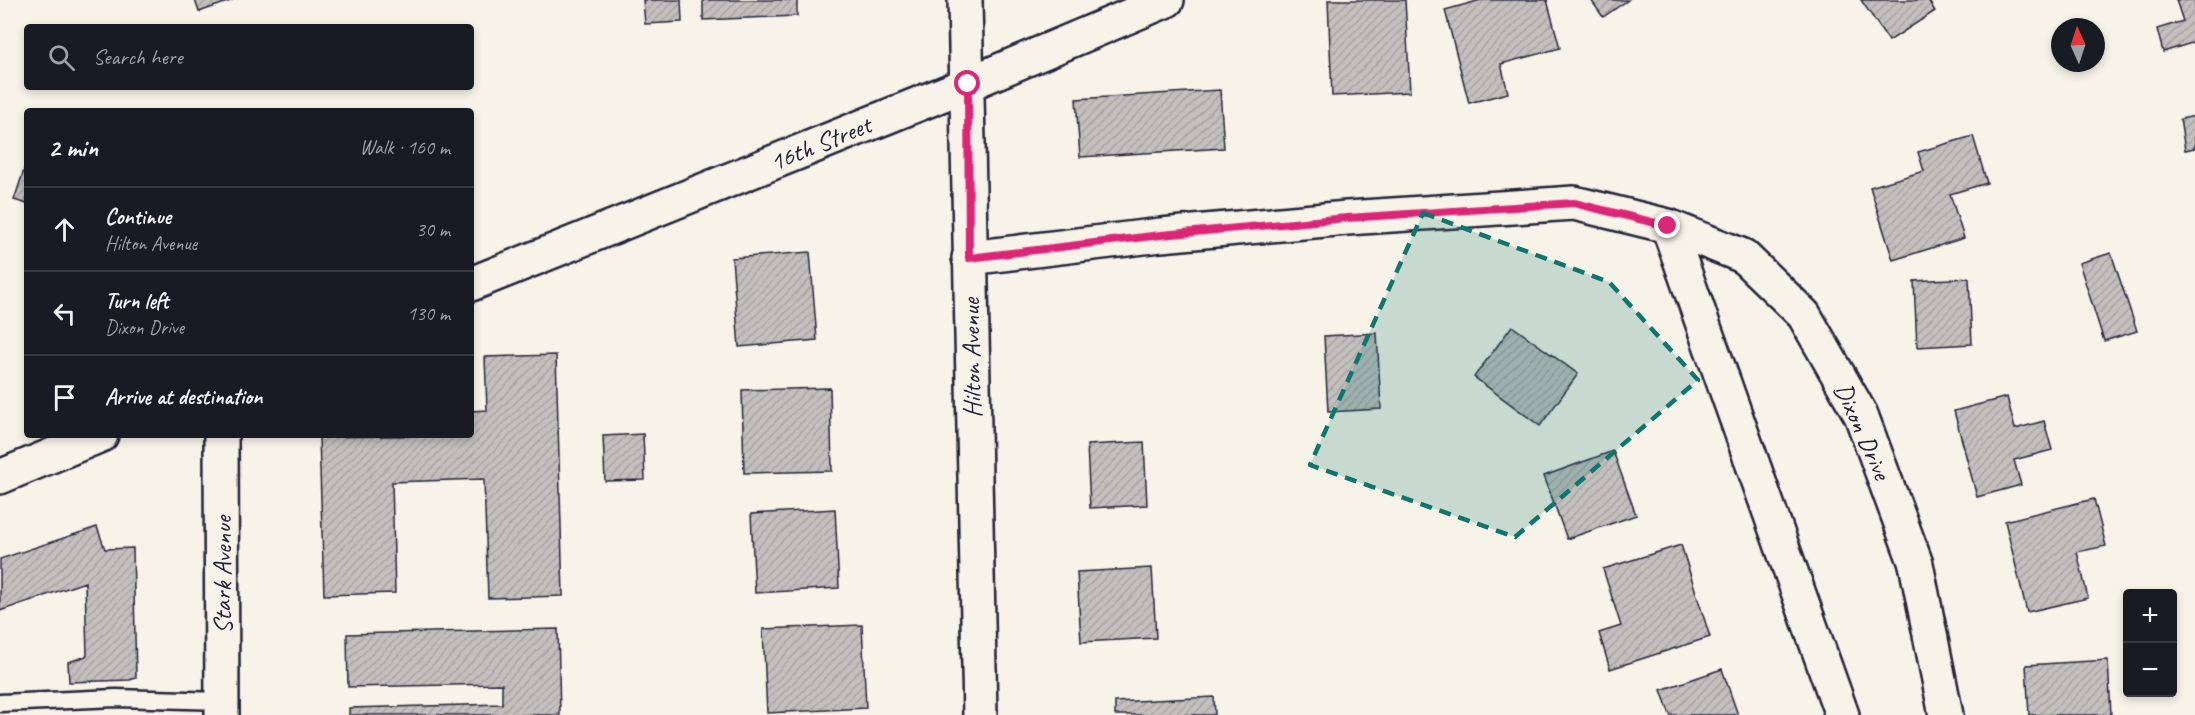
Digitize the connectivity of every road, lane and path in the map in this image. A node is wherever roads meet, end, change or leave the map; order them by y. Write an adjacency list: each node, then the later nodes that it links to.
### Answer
1 (965, 0): 3 (street, Hilton Avenue)
2 (1167, 0): 3 (street, 16th Street)
3 (968, 84): 5 (street, Hilton Avenue); 6 (street, 16th Street)
4 (1668, 226): 5 (street, Dixon Drive); 13 (street); 14 (street, Dixon Drive)
5 (969, 258): 12 (street, Hilton Avenue)
6 (474, 283)
7 (94, 438): 9 (street)
8 (221, 438): 11 (street, Stark Avenue)
9 (0, 477)
10 (0, 704): 11 (lane)
11 (222, 708)
12 (980, 715)
13 (1842, 715)
14 (1946, 715)

